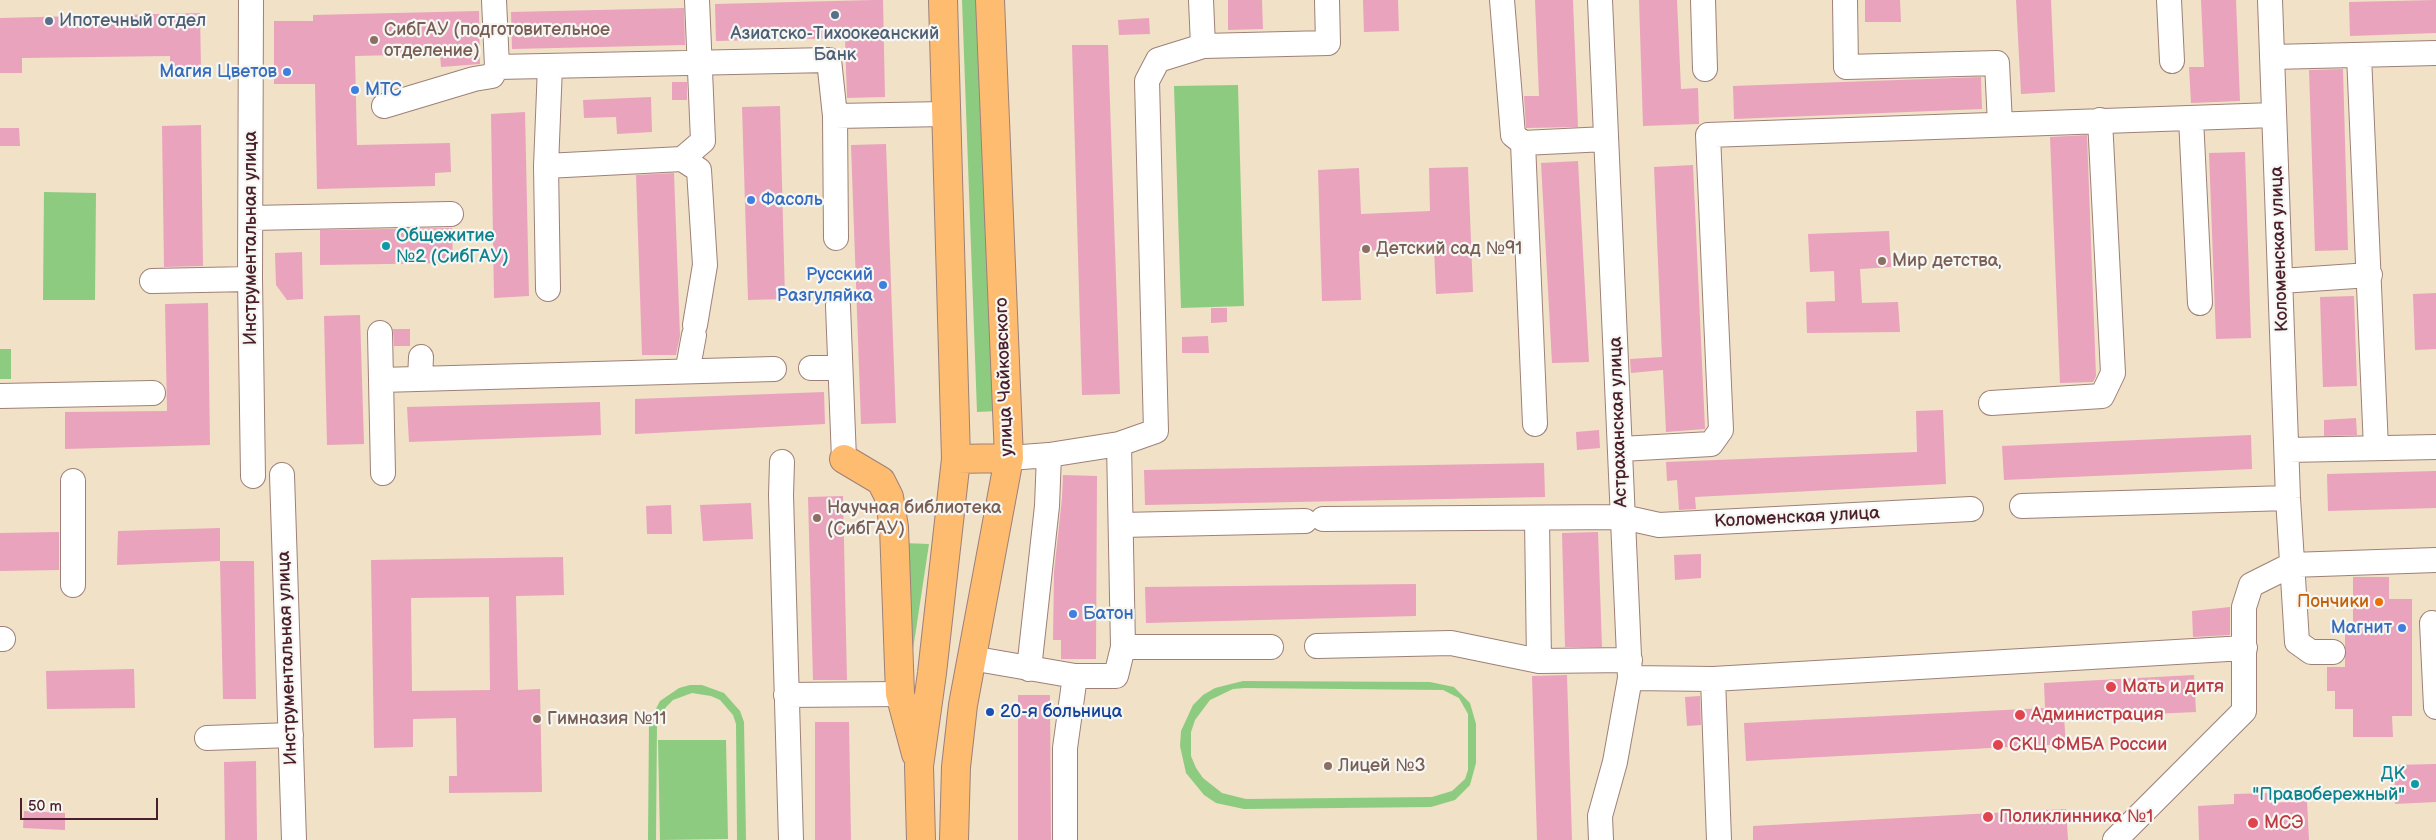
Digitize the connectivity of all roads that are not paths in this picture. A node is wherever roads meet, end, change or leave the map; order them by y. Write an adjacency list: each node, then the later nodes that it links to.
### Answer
1 (251, 0): 35 (street, Инструментальная улица)
2 (494, 0): 21 (street)
3 (697, 0): 19 (street)
4 (943, 0): 24 (main road)
5 (990, 0): 60 (main road, улица Чайковского)
6 (1201, 0): 14 (street)
7 (1327, 0): 14 (street)
8 (1502, 0): 31 (street)
9 (1600, 0): 30 (street, Астраханская улица)
10 (1703, 0): 22 (street)
11 (1845, 0): 29 (street)
12 (2170, 0): 18 (street)
13 (2270, 0): 17 (street, Коломенская улица)
14 (1203, 46): 54 (street)
15 (2436, 53): 16 (street)
16 (2359, 56): 17 (street); 37 (street)
17 (2272, 57): 25 (street, Коломенская улица)
18 (2172, 61)
19 (700, 63): 20 (street); 26 (street); 32 (street)
20 (550, 66): 21 (street); 33 (street)
21 (497, 67): 23 (street)
22 (1705, 69)
23 (384, 106)
24 (946, 114): 26 (street); 62 (main road)
25 (2274, 114): 27 (street); 40 (street, Коломенская улица)
26 (835, 116): 36 (street)
27 (2191, 118): 28 (street); 42 (street)
28 (2100, 120): 29 (street); 52 (street)
29 (2000, 124): 57 (street)
30 (1606, 139): 31 (street); 57 (street, Астраханская улица)
31 (1523, 143): 53 (street)
32 (682, 158): 33 (street); 48 (street)
33 (546, 166): 41 (street)
34 (451, 214): 35 (street)
35 (250, 218): 38 (street, Инструментальная улица)
36 (836, 238)
37 (2370, 276): 40 (street); 56 (street)
38 (250, 279): 39 (street); 65 (street, Инструментальная улица)
39 (152, 281)
40 (2281, 281): 58 (street, Коломенская улица)
41 (548, 289)
42 (2200, 303)
43 (838, 306): 46 (street)
44 (380, 333): 49 (street)
45 (810, 368): 46 (street)
46 (840, 368): 61 (street)
47 (774, 369): 48 (street)
48 (692, 370): 49 (street)
49 (381, 380): 64 (street)
50 (153, 393): 51 (street)
51 (0, 396)
52 (1991, 403)
53 (1534, 424)
54 (1119, 444): 59 (street); 73 (street)
55 (2436, 447): 56 (street)
56 (2376, 448): 58 (street)
57 (1621, 449): 71 (street, Астраханская улица)
58 (2288, 450): 68 (street, Коломенская улица)
59 (1049, 455): 60 (street); 85 (street)
60 (1009, 458): 62 (main road); 83 (main road, улица Чайковского)
61 (844, 459): 89 (main road)
62 (956, 459): 94 (main road)
63 (782, 462): 90 (street)
64 (383, 472)
65 (253, 476)
66 (282, 476): 92 (street, Инструментальная улица)
67 (73, 481): 76 (street)
68 (2288, 498): 69 (street); 75 (street, Коломенская улица)
69 (2022, 506)
70 (1971, 509): 71 (street, Коломенская улица)
71 (1623, 517): 72 (street, Коломенская улица); 86 (street, Астраханская улица)
72 (1537, 519): 73 (street, Коломенская улица); 84 (street)
73 (1121, 525): 79 (street)
74 (2436, 560): 75 (street)
75 (2291, 565): 81 (street); 82 (street, Коломенская улица)
76 (73, 585)
77 (2432, 624): 91 (street)
78 (1317, 646): 84 (street)
79 (1123, 647): 80 (street); 87 (street)
80 (1271, 647)
81 (2245, 648): 88 (street); 102 (street)
82 (2333, 652)
83 (971, 658): 85 (street); 98 (main road, улица Чайковского)
84 (1539, 661): 86 (street)
85 (1029, 669): 87 (street)
86 (1630, 669): 88 (street); 100 (street, Астраханская улица)
87 (1075, 676): 99 (street)
88 (1713, 679): 101 (street)
89 (900, 694): 90 (street); 94 (main road)
90 (786, 695): 96 (street)
91 (2436, 706)
92 (291, 735): 93 (street); 95 (street, Инструментальная улица)
93 (207, 738)
94 (919, 766): 97 (main road)
95 (294, 840)
96 (791, 840)
97 (921, 840)
98 (954, 840)
99 (1065, 840)
100 (1601, 840)
101 (1719, 840)
102 (2115, 840)

